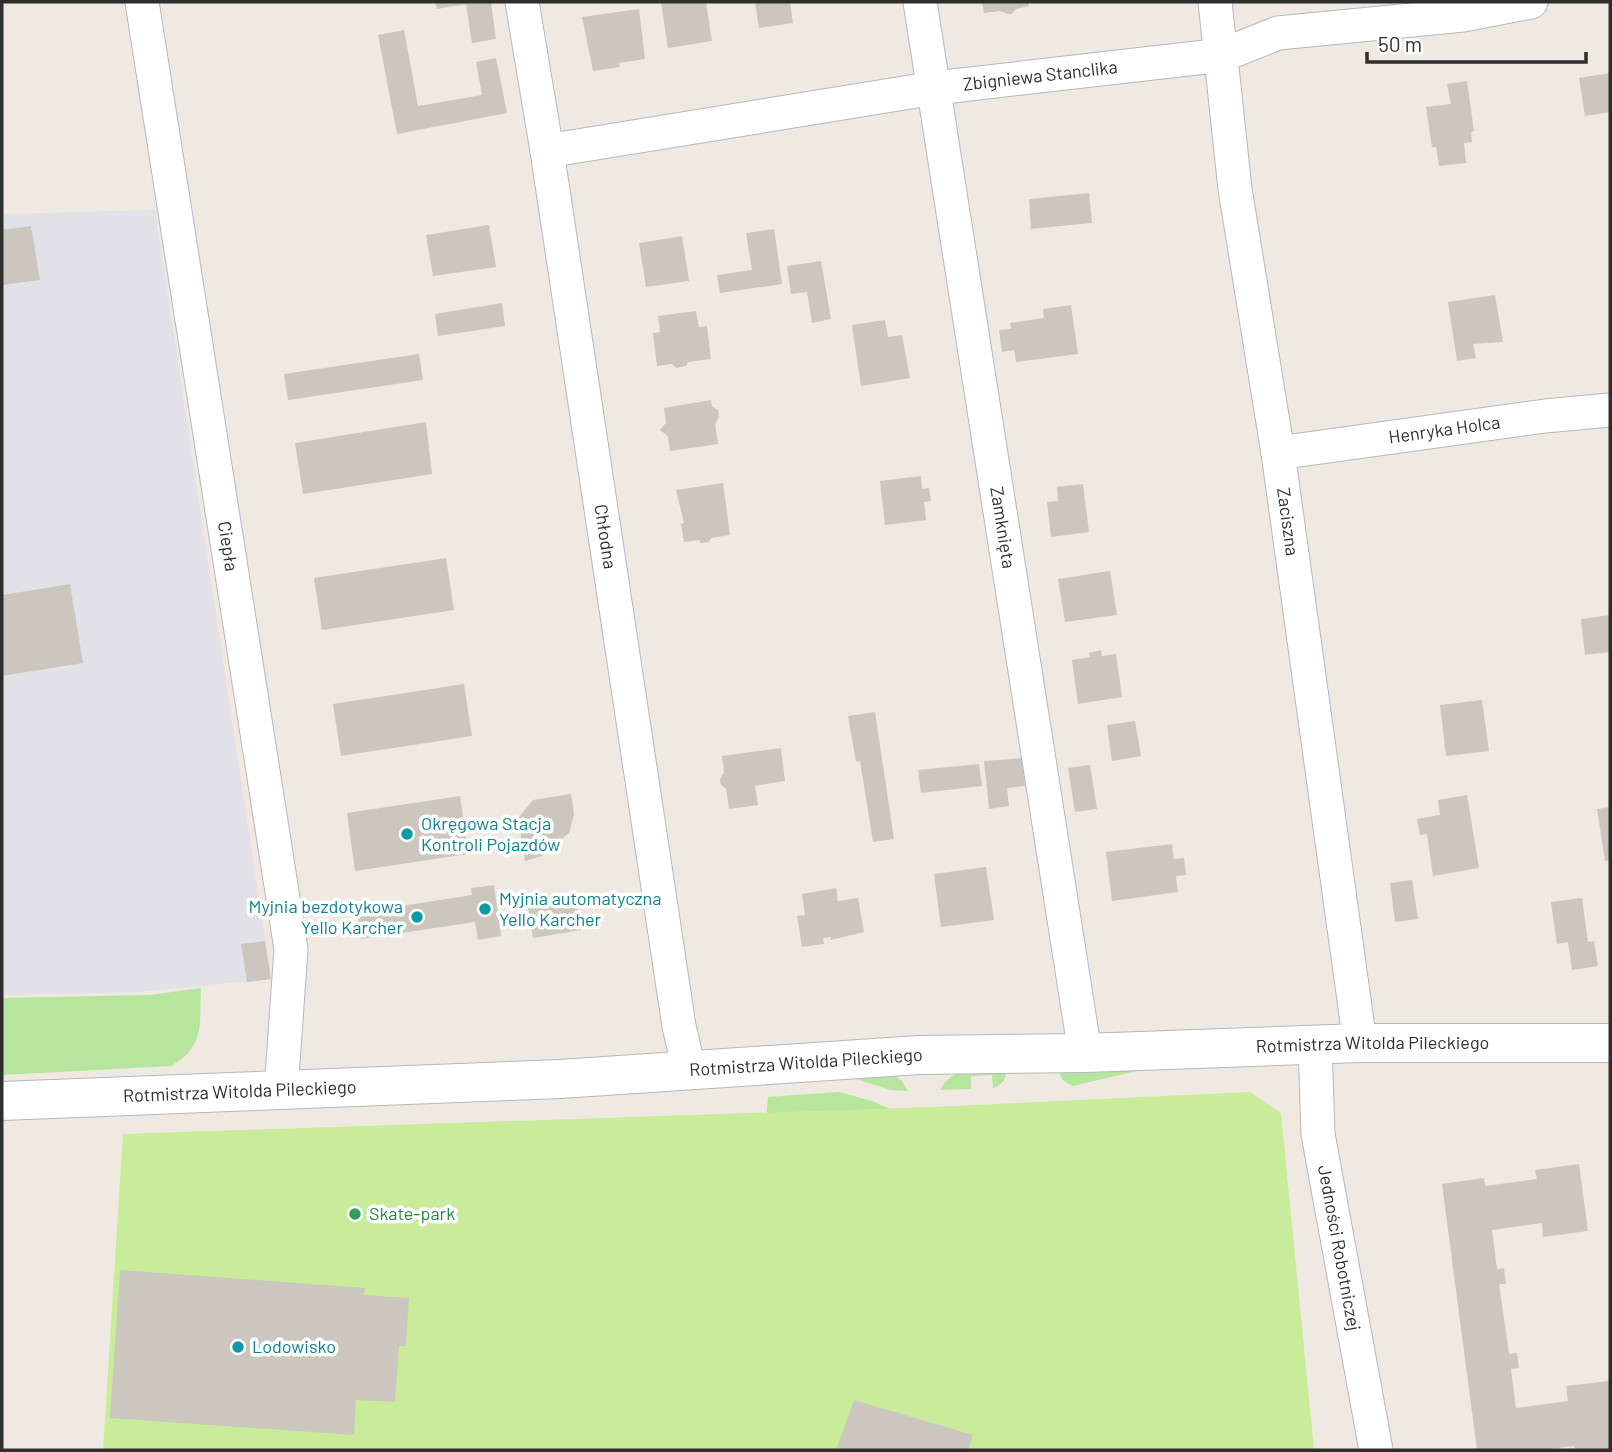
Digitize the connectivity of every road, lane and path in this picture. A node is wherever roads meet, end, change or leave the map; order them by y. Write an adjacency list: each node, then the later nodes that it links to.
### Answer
1 (142, 2): 16 (street, Ciepła)
2 (522, 2): 8 (street, Chłodna)
3 (920, 2): 7 (street, Zamknięta)
4 (1215, 2): 6 (street, Zaciszna)
5 (1531, 2): 6 (street, Zbigniewa Stanclika)
6 (1223, 55): 7 (street, Zbigniewa Stanclika); 10 (street, Zaciszna)
7 (935, 88): 8 (street, Zbigniewa Stanclika); 14 (street, Zamknięta)
8 (547, 151): 15 (street, Chłodna)
9 (1610, 410): 10 (street, Henryka Holca)
10 (1278, 453): 11 (street, Zaciszna)
11 (1360, 1043): 12 (street, Rotmistrza Witolda Pileckiego); 13 (street, Rotmistrza Witolda Pileckiego)
12 (1610, 1043)
13 (1315, 1045): 14 (street, Rotmistrza Witolda Pileckiego); 18 (street, Jedności Robotniczej)
14 (1085, 1053): 15 (street, Rotmistrza Witolda Pileckiego)
15 (689, 1069): 16 (street, Rotmistrza Witolda Pileckiego)
16 (281, 1091): 17 (street, Rotmistrza Witolda Pileckiego)
17 (2, 1101)
18 (1376, 1450)

